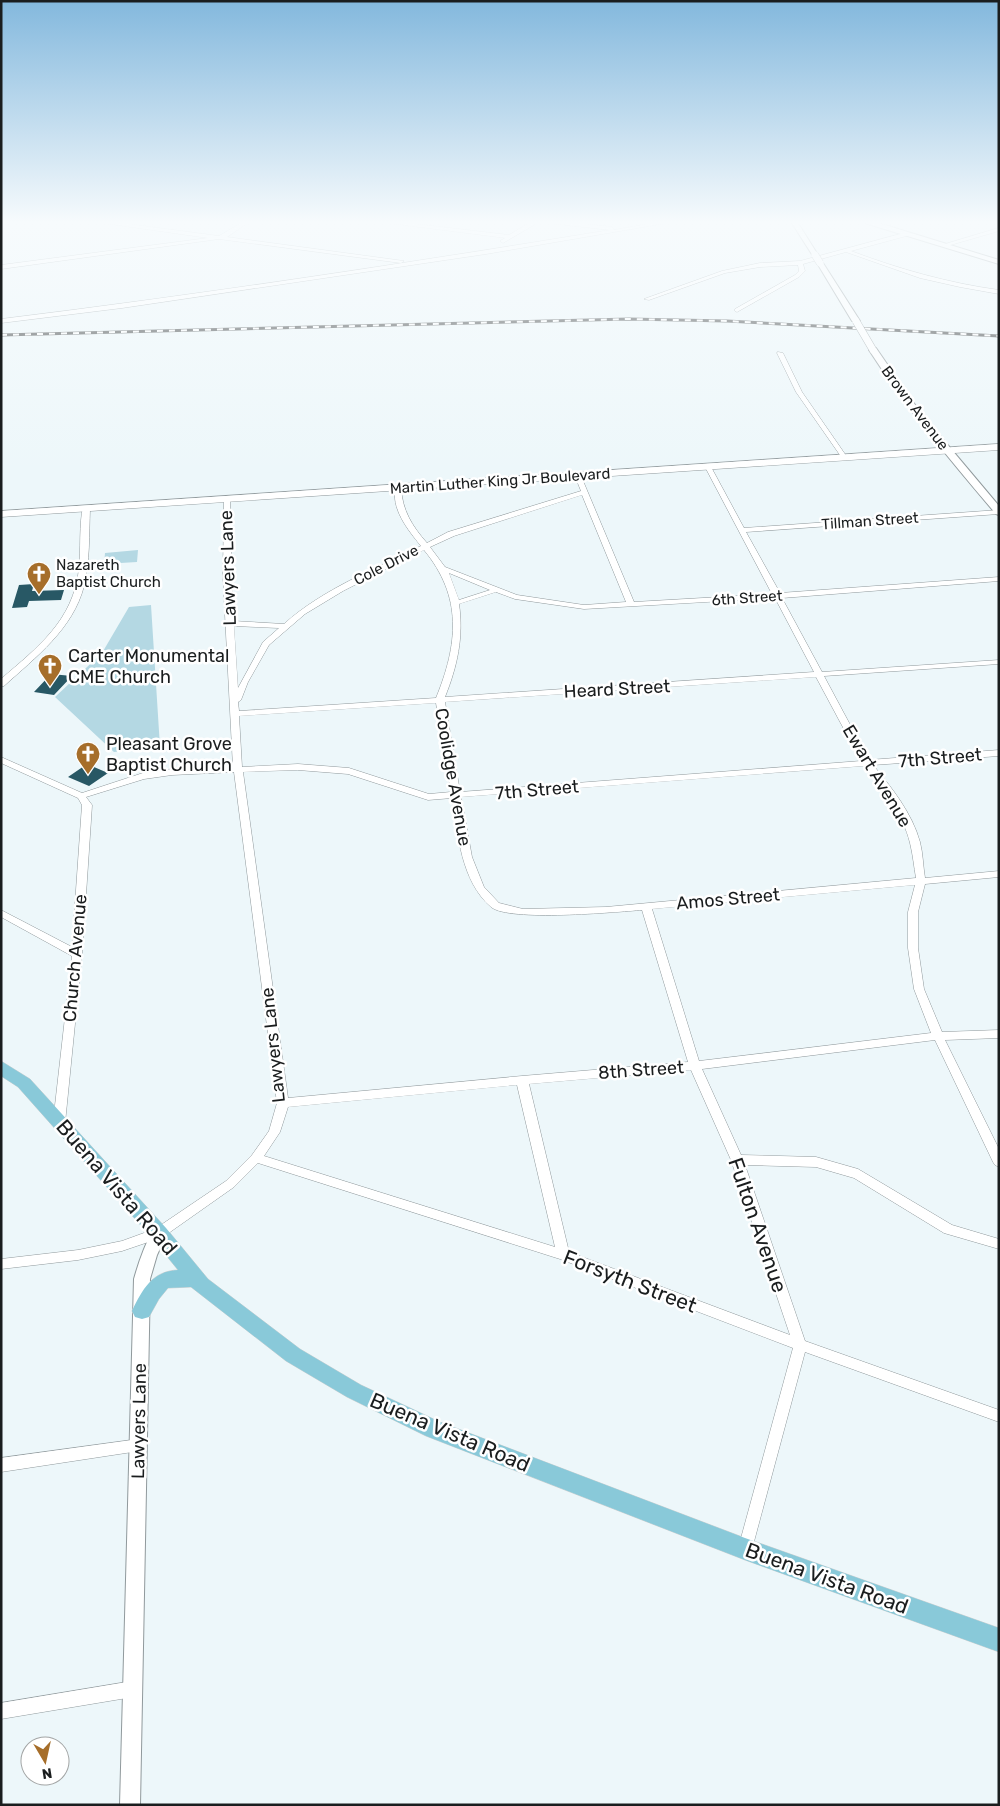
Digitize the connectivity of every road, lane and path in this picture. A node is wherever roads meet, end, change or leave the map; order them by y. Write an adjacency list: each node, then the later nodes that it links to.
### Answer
1 (134, 304): 5 (street)
2 (747, 304): 4 (street)
3 (846, 304): 8 (street, Brown Avenue, bridge)
4 (737, 310)
5 (1, 321)
6 (780, 353): 9 (street)
7 (999, 447): 8 (main road, Martin Luther King Jr Boulevard)
8 (945, 450): 9 (main road, Martin Luther King Jr Boulevard); 16 (street, Brown Avenue)
9 (844, 457): 10 (main road, Martin Luther King Jr Boulevard)
10 (707, 465): 11 (main road, Martin Luther King Jr Boulevard); 18 (street, Ewart Avenue)
11 (578, 476): 12 (main road, Martin Luther King Jr Boulevard); 13 (street)
12 (398, 487): 14 (main road, Martin Luther King Jr Boulevard); 19 (street, Coolidge Avenue)
13 (583, 492): 19 (street, Cole Drive); 25 (street)
14 (226, 499): 15 (main road, Martin Luther King Jr Boulevard); 26 (street, Lawyers Lane)
15 (86, 509): 17 (main road, Martin Luther King Jr Boulevard); 30 (street)
16 (999, 512): 18 (street, Tillman Street)
17 (1, 514)
18 (742, 530): 23 (street, Ewart Avenue)
19 (425, 546): 20 (street, Coolidge Avenue); 27 (street, Cole Drive)
20 (442, 568): 22 (street, 6th Street); 24 (street, Coolidge Avenue)
21 (999, 579): 23 (street, 6th Street)
22 (496, 590): 24 (street); 25 (street, 6th Street)
23 (777, 596): 25 (street, 6th Street); 29 (street, Ewart Avenue)
24 (456, 602): 31 (street, Coolidge Avenue)
25 (631, 605)
26 (230, 622): 27 (street); 32 (street, Lawyers Lane)
27 (286, 626): 32 (street, Cole Drive)
28 (999, 662): 29 (street, Heard Street)
29 (820, 676): 31 (street, Heard Street); 35 (street, Ewart Avenue)
30 (1, 684)
31 (440, 699): 32 (street, Heard Street); 38 (street, Coolidge Avenue)
32 (235, 709): 36 (street, Lawyers Lane)
33 (999, 753): 35 (street, 7th Street)
34 (1, 760): 37 (street)
35 (866, 764): 38 (street, 7th Street); 41 (street, Ewart Avenue)
36 (238, 770): 37 (street, 7th Street); 38 (street, 7th Street); 50 (street, Lawyers Lane)
37 (81, 796): 44 (street, Church Avenue)
38 (457, 797): 39 (street, Coolidge Avenue)
39 (474, 874): 42 (street, Amos Street)
40 (999, 874): 41 (street, Amos Street)
41 (921, 882): 42 (street, Amos Street); 46 (street, Ewart Avenue)
42 (646, 906): 47 (street, Fulton Avenue)
43 (1, 913): 44 (street)
44 (77, 954): 51 (street, Church Avenue)
45 (999, 1034): 46 (street, 8th Street)
46 (938, 1036): 47 (street, 8th Street); 54 (street, Ewart Avenue)
47 (695, 1066): 49 (street, 8th Street); 53 (street, Fulton Avenue)
48 (1, 1067): 51 (main road, Buena Vista Road)
49 (522, 1080): 50 (street, 8th Street); 57 (street)
50 (283, 1103): 52 (street, Lawyers Lane)
51 (59, 1123): 55 (main road, Buena Vista Road)
52 (256, 1158): 55 (street, Lawyers Lane); 57 (street, Forsyth Street)
53 (737, 1160): 56 (street); 61 (street, Fulton Avenue)
54 (999, 1162)
55 (159, 1233): 58 (street); 59 (main road, Buena Vista Road); 60 (street, Lawyers Lane)
56 (999, 1244)
57 (563, 1256): 61 (street, Forsyth Street)
58 (1, 1264)
59 (196, 1279): 60 (main road); 65 (main road, Buena Vista Road)
60 (142, 1311): 63 (street, Lawyers Lane)
61 (800, 1345): 62 (street, Forsyth Street); 65 (street)
62 (999, 1416)
63 (139, 1445): 64 (street); 67 (street, Lawyers Lane)
64 (1, 1465)
65 (745, 1549): 66 (main road, Buena Vista Road)
66 (999, 1640)
67 (133, 1688): 68 (street); 69 (street, Lawyers Lane)
68 (1, 1711)
69 (130, 1805)

